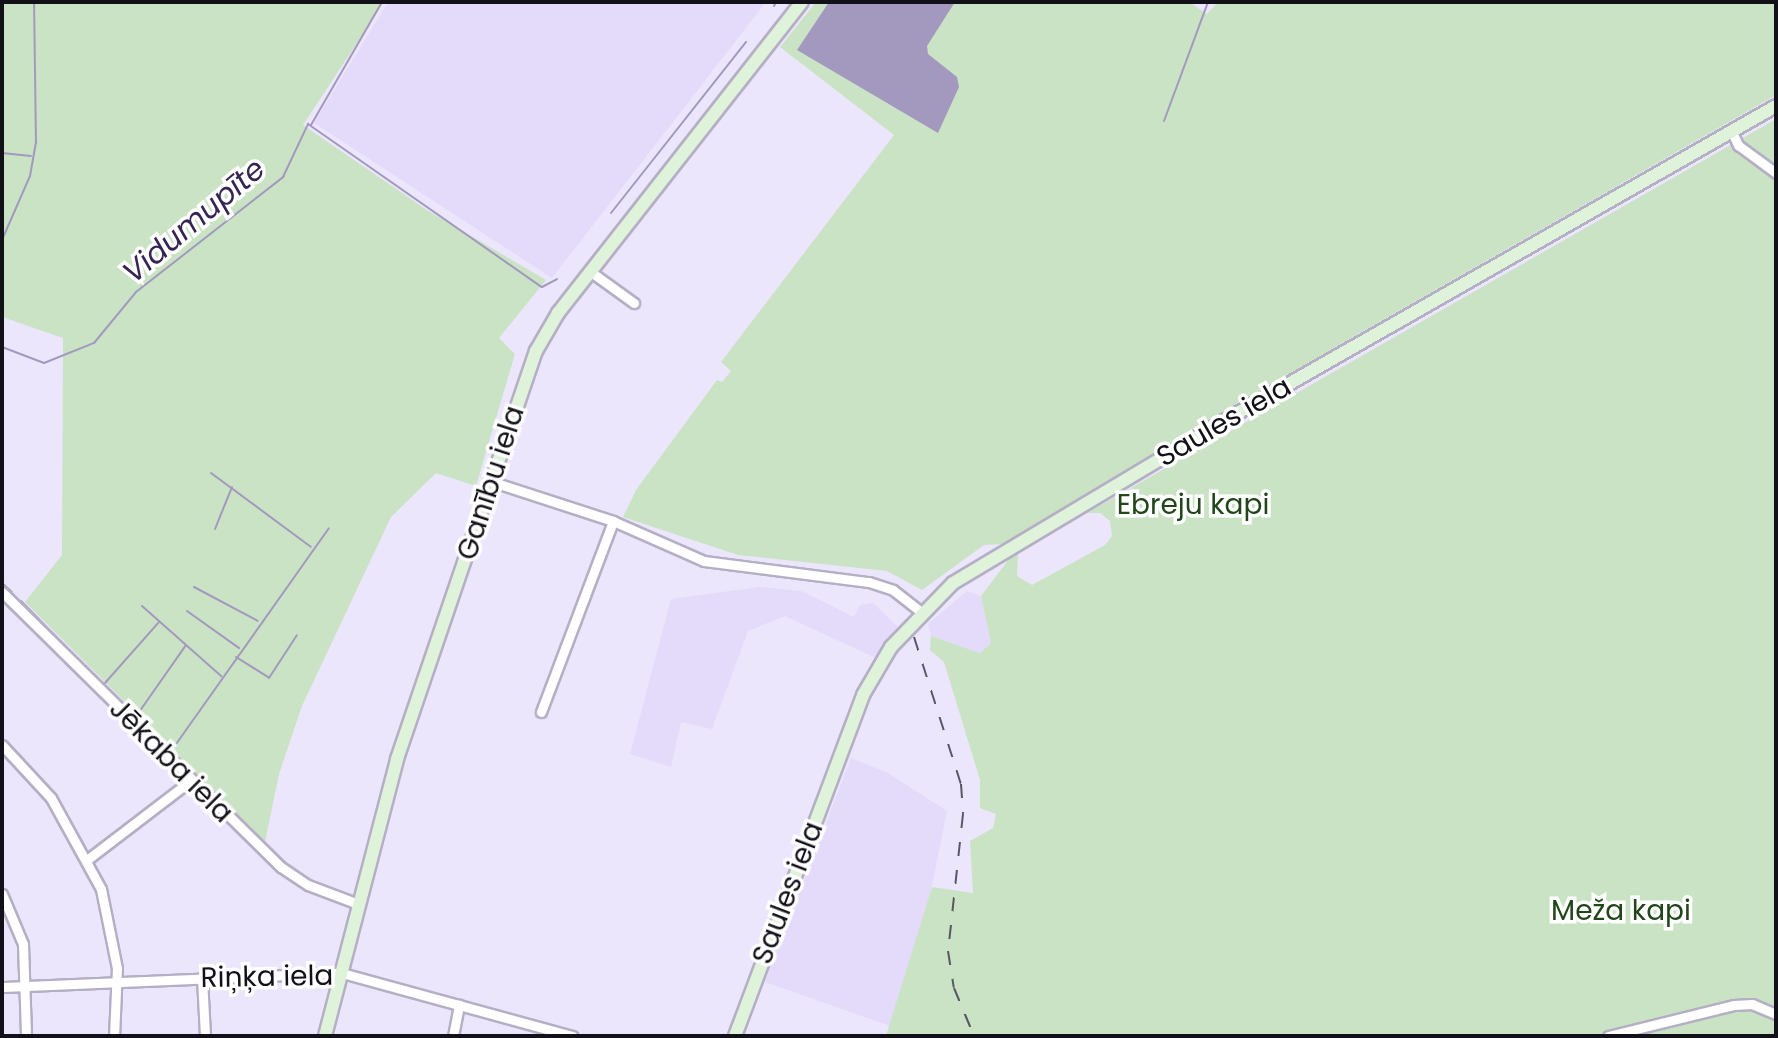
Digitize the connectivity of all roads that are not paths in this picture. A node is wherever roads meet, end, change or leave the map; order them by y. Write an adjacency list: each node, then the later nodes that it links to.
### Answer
1 (802, 2): 5 (street, Ganību iela)
2 (1776, 106): 3 (street, Saules iela)
3 (1731, 130): 4 (street); 10 (street, Saules iela)
4 (1776, 173)
5 (591, 272): 6 (street); 7 (street, Ganību iela)
6 (634, 303)
7 (490, 481): 8 (street); 16 (street, Ganību iela)
8 (613, 521): 10 (street); 11 (street)
9 (2, 592): 13 (street, Jēkaba iela)
10 (922, 613): 30 (street, Saules iela)
11 (541, 712)
12 (2, 745): 14 (street)
13 (190, 781): 14 (street); 16 (street, Jēkaba iela)
14 (88, 859): 19 (street)
15 (2, 894): 20 (street)
16 (358, 904): 17 (street, Ganību iela)
17 (342, 973): 18 (street, Riņķa iela); 22 (street, Riņķa iela); 27 (street, Ganību iela)
18 (202, 978): 19 (street, Riņķa iela); 26 (street)
19 (118, 982): 20 (street, Riņķa iela); 25 (street)
20 (28, 986): 21 (street, Riņķa iela); 24 (street)
21 (2, 987)
22 (459, 1005): 28 (street); 29 (street, Riņķa iela)
23 (1776, 1014): 31 (street)
24 (26, 1036)
25 (114, 1036)
26 (205, 1036)
27 (325, 1036)
28 (453, 1036)
29 (573, 1036)
30 (735, 1036)
31 (1608, 1036)

